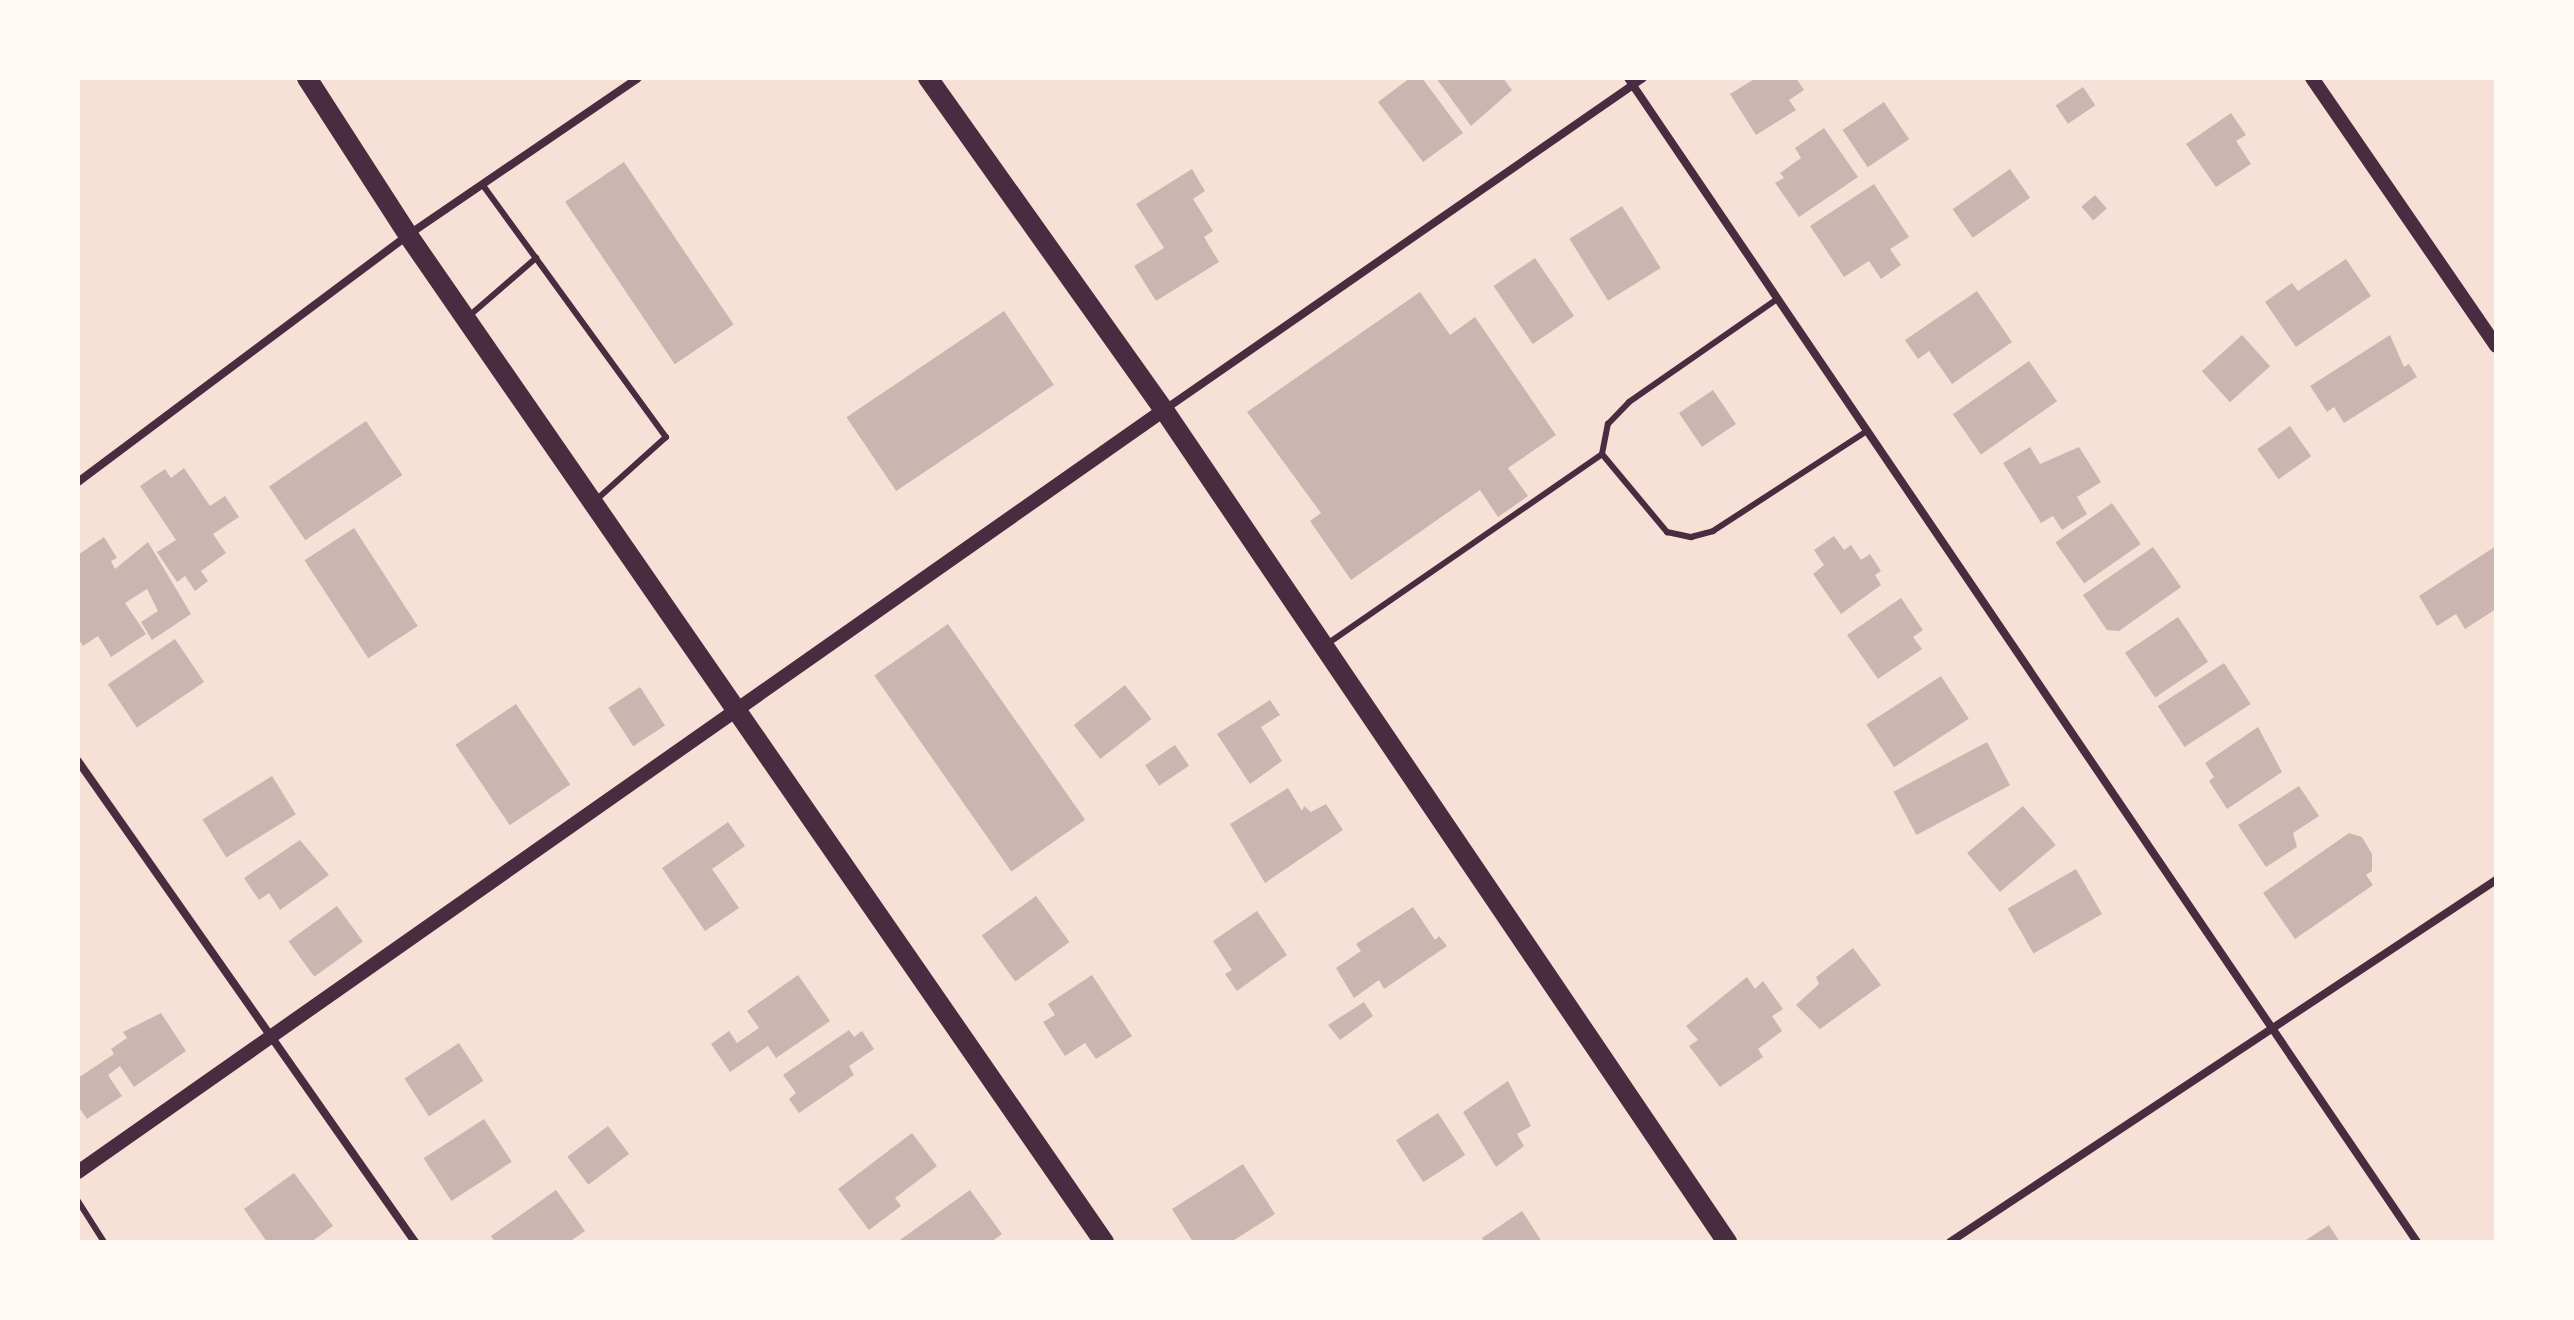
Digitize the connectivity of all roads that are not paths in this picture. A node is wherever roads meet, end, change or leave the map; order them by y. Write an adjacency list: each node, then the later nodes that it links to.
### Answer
1 (307, 78): 8 (main road)
2 (638, 78): 7 (street)
3 (928, 78): 13 (main road)
4 (1643, 78): 6 (street)
5 (2312, 78): 12 (street)
6 (1630, 82): 10 (street); 13 (street)
7 (482, 184): 8 (street); 9 (lane)
8 (408, 235): 11 (main road); 16 (street)
9 (536, 258): 11 (lane); 17 (lane)
10 (1777, 299): 14 (street); 15 (lane)
11 (466, 318): 17 (main road)
12 (2496, 346)
13 (1164, 410): 18 (main road); 19 (street)
14 (1867, 431): 15 (lane); 22 (street)
15 (1602, 454): 18 (lane)
16 (78, 482)
17 (594, 502): 19 (main road)
18 (1324, 646): 29 (main road)
19 (739, 708): 23 (street); 28 (main road)
20 (78, 761): 23 (street)
21 (2496, 880): 22 (street)
22 (2274, 1028): 30 (street); 31 (street)
23 (273, 1036): 24 (street); 27 (street)
24 (78, 1172)
25 (78, 1201): 26 (lane)
26 (104, 1242)
27 (415, 1242)
28 (1104, 1242)
29 (1727, 1242)
30 (1950, 1242)
31 (2417, 1242)

